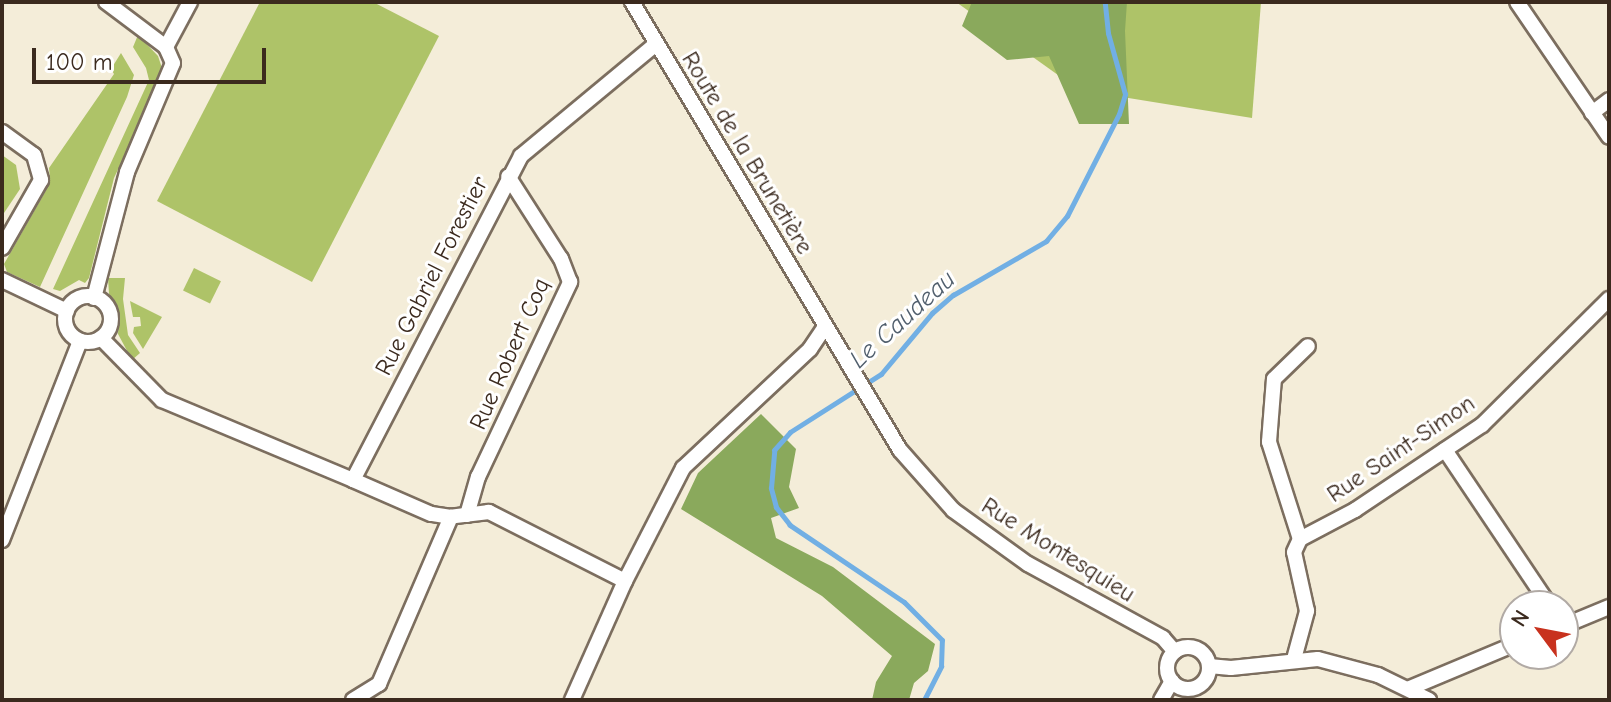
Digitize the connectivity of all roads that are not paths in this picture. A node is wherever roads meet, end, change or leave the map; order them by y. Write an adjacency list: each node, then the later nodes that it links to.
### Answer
1 (106, 2): 6 (street)
2 (190, 2): 6 (street)
3 (632, 2): 5 (street, Route de la Brunetière)
4 (1517, 2): 8 (street)
5 (656, 44): 11 (street, Rue Gabriel Forestier); 17 (street, Route de la Brunetière)
6 (166, 47): 14 (street)
7 (1609, 100): 8 (street)
8 (1592, 113): 10 (street)
9 (2, 132): 12 (street)
10 (1609, 137)
11 (508, 176): 22 (street, Rue Gabriel Forestier); 23 (street, Rue Robert Coq)
12 (2, 248)
13 (2, 280): 16 (street)
14 (94, 298): 16 (street); 18 (street)
15 (1609, 299): 21 (street, Rue Saint-Simon)
16 (67, 311): 19 (street)
17 (824, 328): 27 (street); 32 (street, Rue Montesquieu)
18 (101, 338): 19 (street); 22 (street)
19 (80, 341): 26 (street)
20 (1308, 346): 25 (street)
21 (1445, 450): 25 (street, Rue Saint-Simon); 28 (street)
22 (353, 480): 24 (street)
23 (467, 515): 24 (street); 27 (street)
24 (451, 517): 37 (street)
25 (1300, 539): 33 (street)
26 (2, 540)
27 (625, 581): 38 (street)
28 (1539, 590)
29 (1609, 607): 30 (street)
30 (1579, 619)
31 (1499, 651): 36 (street)
32 (1175, 652): 34 (street); 35 (street)
33 (1294, 659): 34 (street); 36 (street)
34 (1209, 666): 35 (street)
35 (1172, 681): 39 (street)
36 (1410, 688): 40 (street)
37 (353, 700)
38 (572, 700)
39 (1161, 700)
40 (1429, 700)

